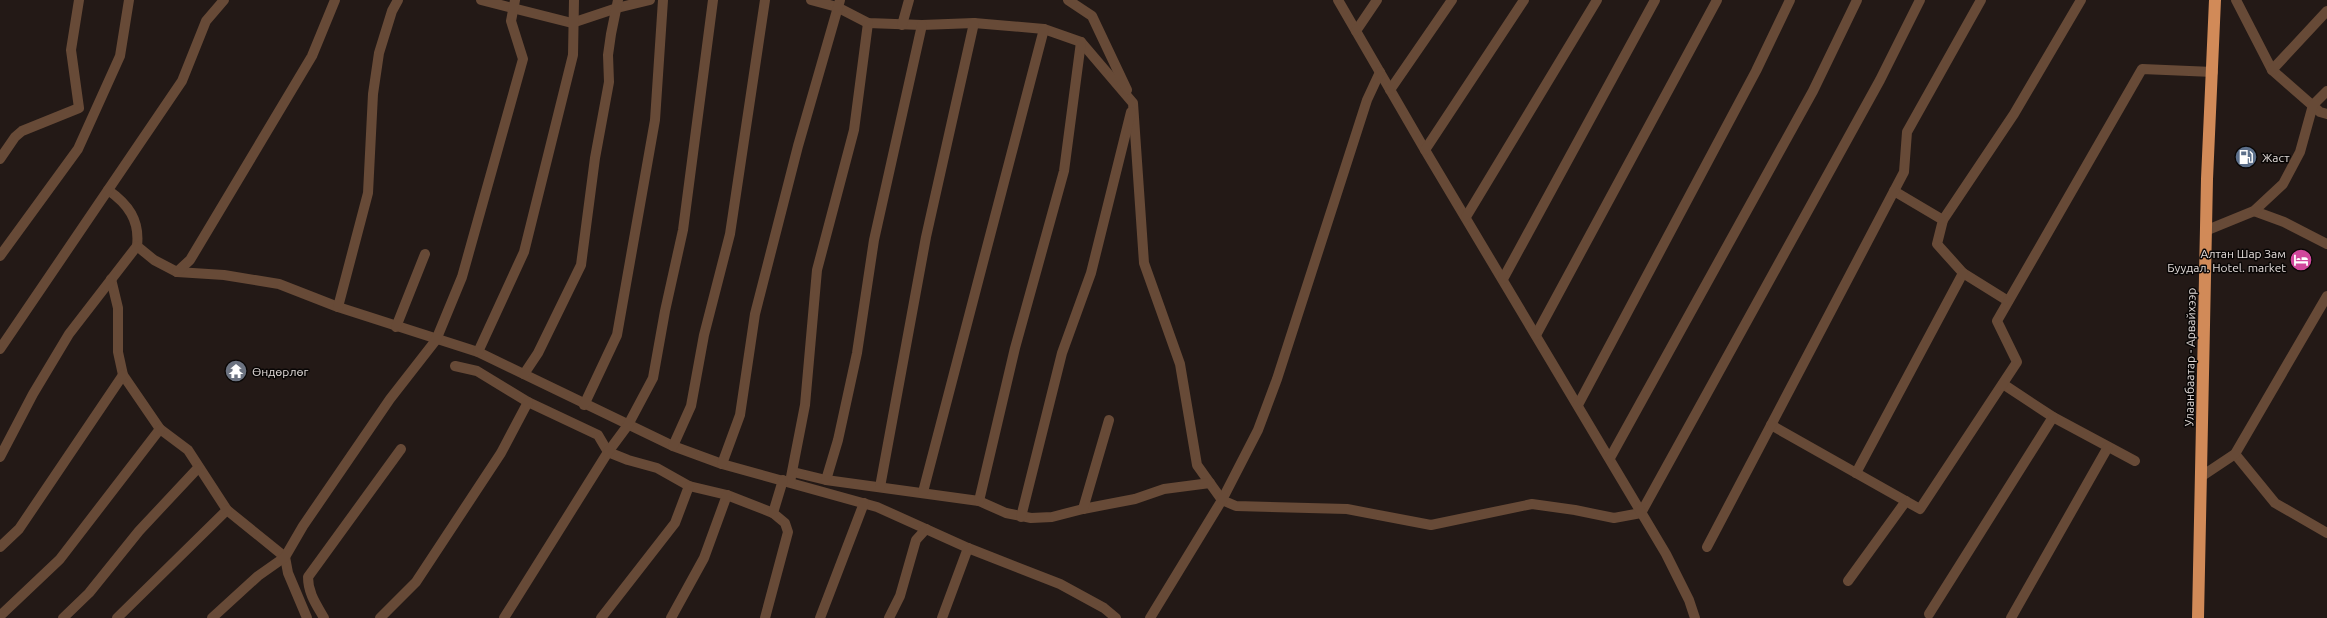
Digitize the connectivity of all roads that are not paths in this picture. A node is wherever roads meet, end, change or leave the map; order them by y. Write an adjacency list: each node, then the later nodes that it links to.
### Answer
1 (79, 0): 50 (street)
2 (129, 0): 60 (street)
3 (224, 0): 51 (street)
4 (334, 0): 61 (street)
5 (398, 0): 67 (street)
6 (481, 0): 29 (street)
7 (574, 0): 33 (street)
8 (650, 0): 30 (street)
9 (663, 0): 79 (street)
10 (712, 0): 82 (street)
11 (765, 0): 85 (street)
12 (811, 0): 31 (street)
13 (909, 0): 36 (street)
14 (1068, 0): 46 (street)
15 (1338, 0): 39 (street)
16 (1377, 0): 39 (street)
17 (1452, 0): 44 (street)
18 (1524, 0): 49 (street)
19 (1597, 0): 54 (street)
20 (1655, 0): 64 (street)
21 (1717, 0): 69 (street)
22 (1790, 0): 78 (street)
23 (1857, 0): 91 (street)
24 (1920, 0): 112 (street)
25 (1981, 0): 52 (street)
26 (2081, 0): 55 (street)
27 (2215, 0): 43 (highway, Улаанбаатар - Арвайхээр)
28 (2236, 0): 41 (street)
29 (514, 4): 33 (street); 70 (street)
30 (618, 4): 33 (street); 74 (street)
31 (838, 4): 34 (street); 93 (street)
32 (2327, 12): 41 (street)
33 (572, 23): 72 (street)
34 (868, 23): 36 (street); 95 (street)
35 (974, 23): 37 (street); 38 (street); 102 (street)
36 (902, 25): 37 (street)
37 (922, 25): 98 (street)
38 (1044, 29): 40 (street); 103 (street)
39 (1356, 30): 42 (street)
40 (1081, 42): 46 (street); 106 (street)
41 (2272, 70): 47 (street)
42 (1380, 72): 44 (street); 105 (street)
43 (2213, 72): 56 (highway, Улаанбаатар - Арвайхээр); 66 (street)
44 (1390, 90): 49 (street)
45 (2327, 90): 47 (street)
46 (1133, 103): 100 (street); 113 (street)
47 (2313, 105): 48 (street); 53 (street)
48 (2327, 114)
49 (1425, 150): 54 (street)
50 (0, 159)
51 (108, 190): 58 (street); 71 (street)
52 (1894, 191): 55 (street); 83 (street)
53 (2254, 211): 56 (street); 57 (street)
54 (1466, 217): 64 (street)
55 (1943, 220): 62 (street)
56 (2205, 232): 97 (highway, Улаанбаатар - Арвайхээр)
57 (2327, 244)
58 (137, 246): 61 (street); 63 (street)
59 (425, 254): 68 (street)
60 (0, 256)
61 (177, 272): 67 (street)
62 (1962, 272): 66 (street); 96 (street)
63 (111, 279): 75 (street); 90 (street)
64 (1503, 279): 69 (street)
65 (2327, 296): 89 (street)
66 (2008, 302): 76 (street)
67 (338, 307): 68 (street)
68 (396, 327): 70 (street)
69 (1536, 335): 78 (street)
70 (436, 340): 72 (street); 119 (street)
71 (0, 349)
72 (478, 352): 74 (street)
73 (455, 366): 77 (street)
74 (524, 374): 79 (street)
75 (123, 375): 84 (street); 116 (street)
76 (2003, 384): 80 (street); 107 (street)
77 (528, 402): 88 (street); 128 (street)
78 (1578, 404): 91 (street)
79 (584, 405): 82 (street)
80 (2053, 417): 86 (street); 121 (street)
81 (1109, 420): 109 (street)
82 (628, 425): 85 (street); 88 (street)
83 (1771, 425): 96 (street); 117 (street)
84 (160, 429): 94 (street); 122 (street)
85 (673, 446): 93 (street)
86 (2108, 447): 92 (street); 139 (street)
87 (401, 449): 127 (street)
88 (608, 452): 101 (street); 129 (street)
89 (2235, 454): 97 (street); 115 (street)
90 (0, 457)
91 (1610, 458): 112 (street)
92 (2135, 461)
93 (722, 464): 99 (street)
94 (198, 468): 110 (street); 123 (street)
95 (793, 472): 98 (street); 99 (street)
96 (1856, 473): 107 (street)
97 (2202, 476): 140 (highway, Улаанбаатар - Арвайхээр)
98 (826, 480): 102 (street)
99 (787, 481): 108 (street); 111 (street)
100 (1210, 484): 105 (street); 109 (street)
101 (689, 486): 104 (street); 130 (street)
102 (880, 487): 103 (street)
103 (923, 492): 106 (street)
104 (728, 496): 111 (street); 131 (street)
105 (1222, 500): 112 (street); 137 (street)
106 (979, 501): 113 (street)
107 (1906, 501): 120 (street)
108 (864, 503): 114 (street); 133 (street)
109 (1083, 508): 113 (street)
110 (227, 510): 119 (street); 124 (street)
111 (773, 513): 132 (street)
112 (1642, 513): 138 (street)
113 (1022, 518)
114 (926, 529): 118 (street); 134 (street)
115 (2327, 533)
116 (0, 547)
117 (1707, 547)
118 (968, 548): 135 (street); 136 (street)
119 (285, 557): 125 (street); 126 (street)
120 (1848, 581)
121 (1929, 614)
122 (0, 616)
123 (63, 618)
124 (117, 618)
125 (212, 618)
126 (307, 618)
127 (324, 618)
128 (380, 618)
129 (504, 618)
130 (600, 618)
131 (671, 618)
132 (765, 618)
133 (820, 618)
134 (890, 618)
135 (942, 618)
136 (1116, 618)
137 (1150, 618)
138 (1695, 618)
139 (2011, 618)
140 (2198, 618)

